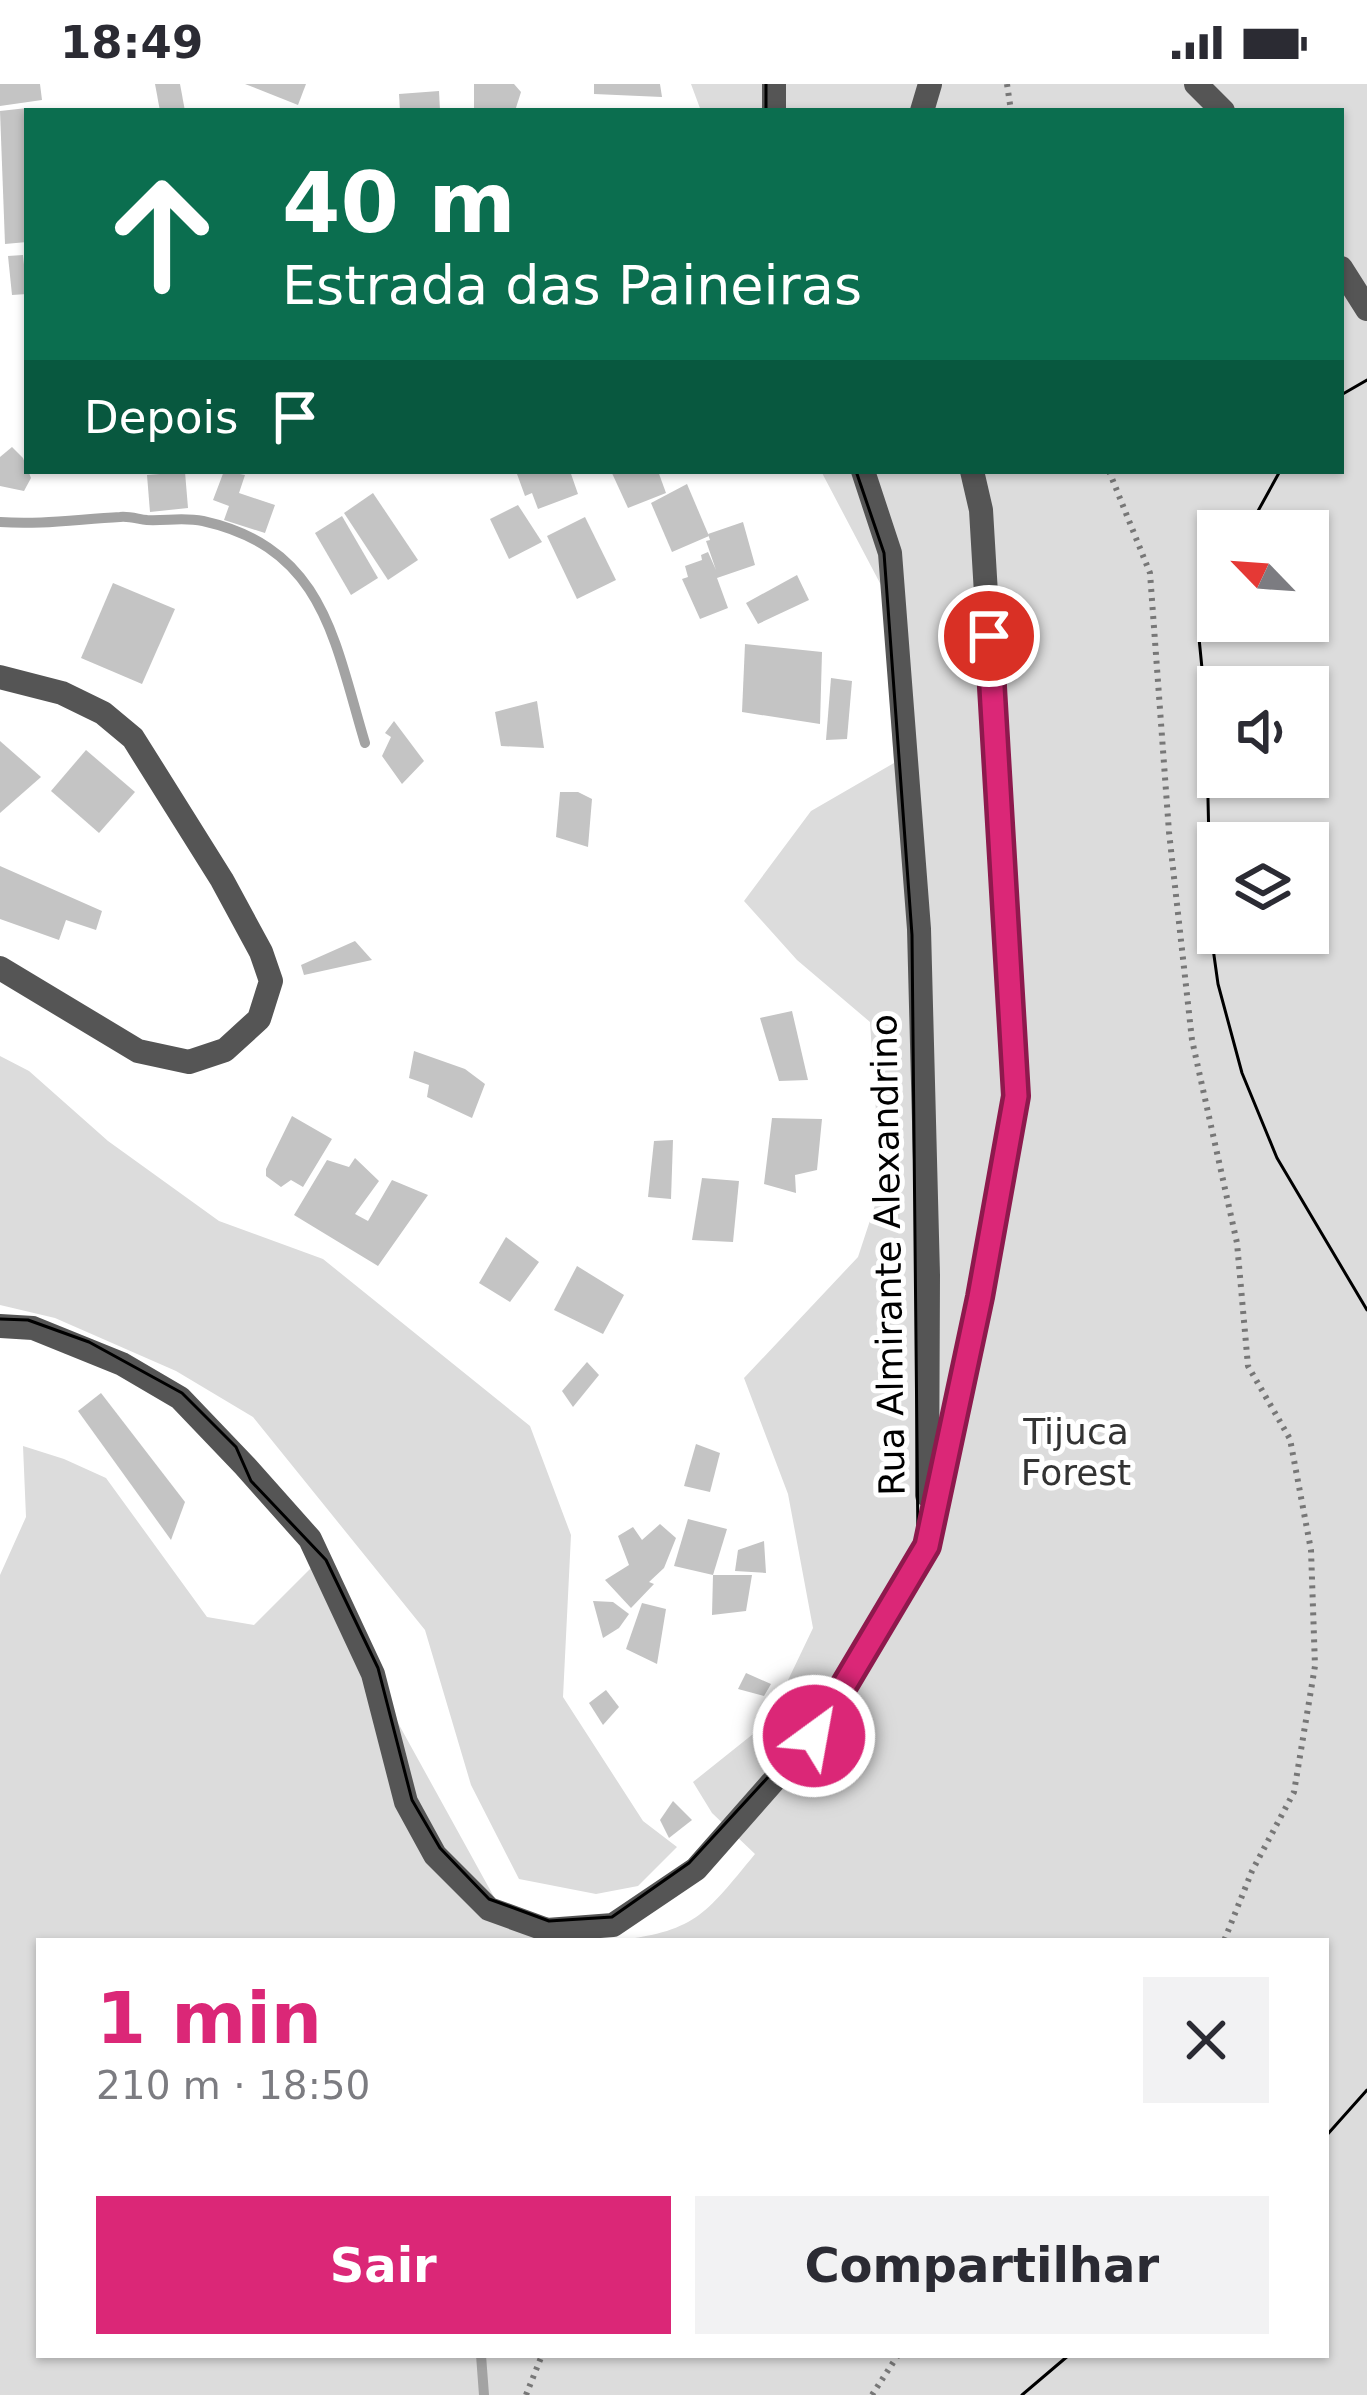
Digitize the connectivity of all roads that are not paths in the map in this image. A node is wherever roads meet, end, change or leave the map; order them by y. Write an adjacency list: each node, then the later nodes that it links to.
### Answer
1 (1196, 84): 2 (street)
2 (1220, 108)
3 (1344, 273): 4 (street)
4 (1367, 310)
5 (863, 474): 10 (street, Rua Almirante Alexandrino)
6 (973, 474): 10 (street)
7 (0, 676): 8 (street)
8 (0, 968)
9 (0, 1326): 10 (street, Rua Almirante Alexandrino)
10 (927, 1546)

